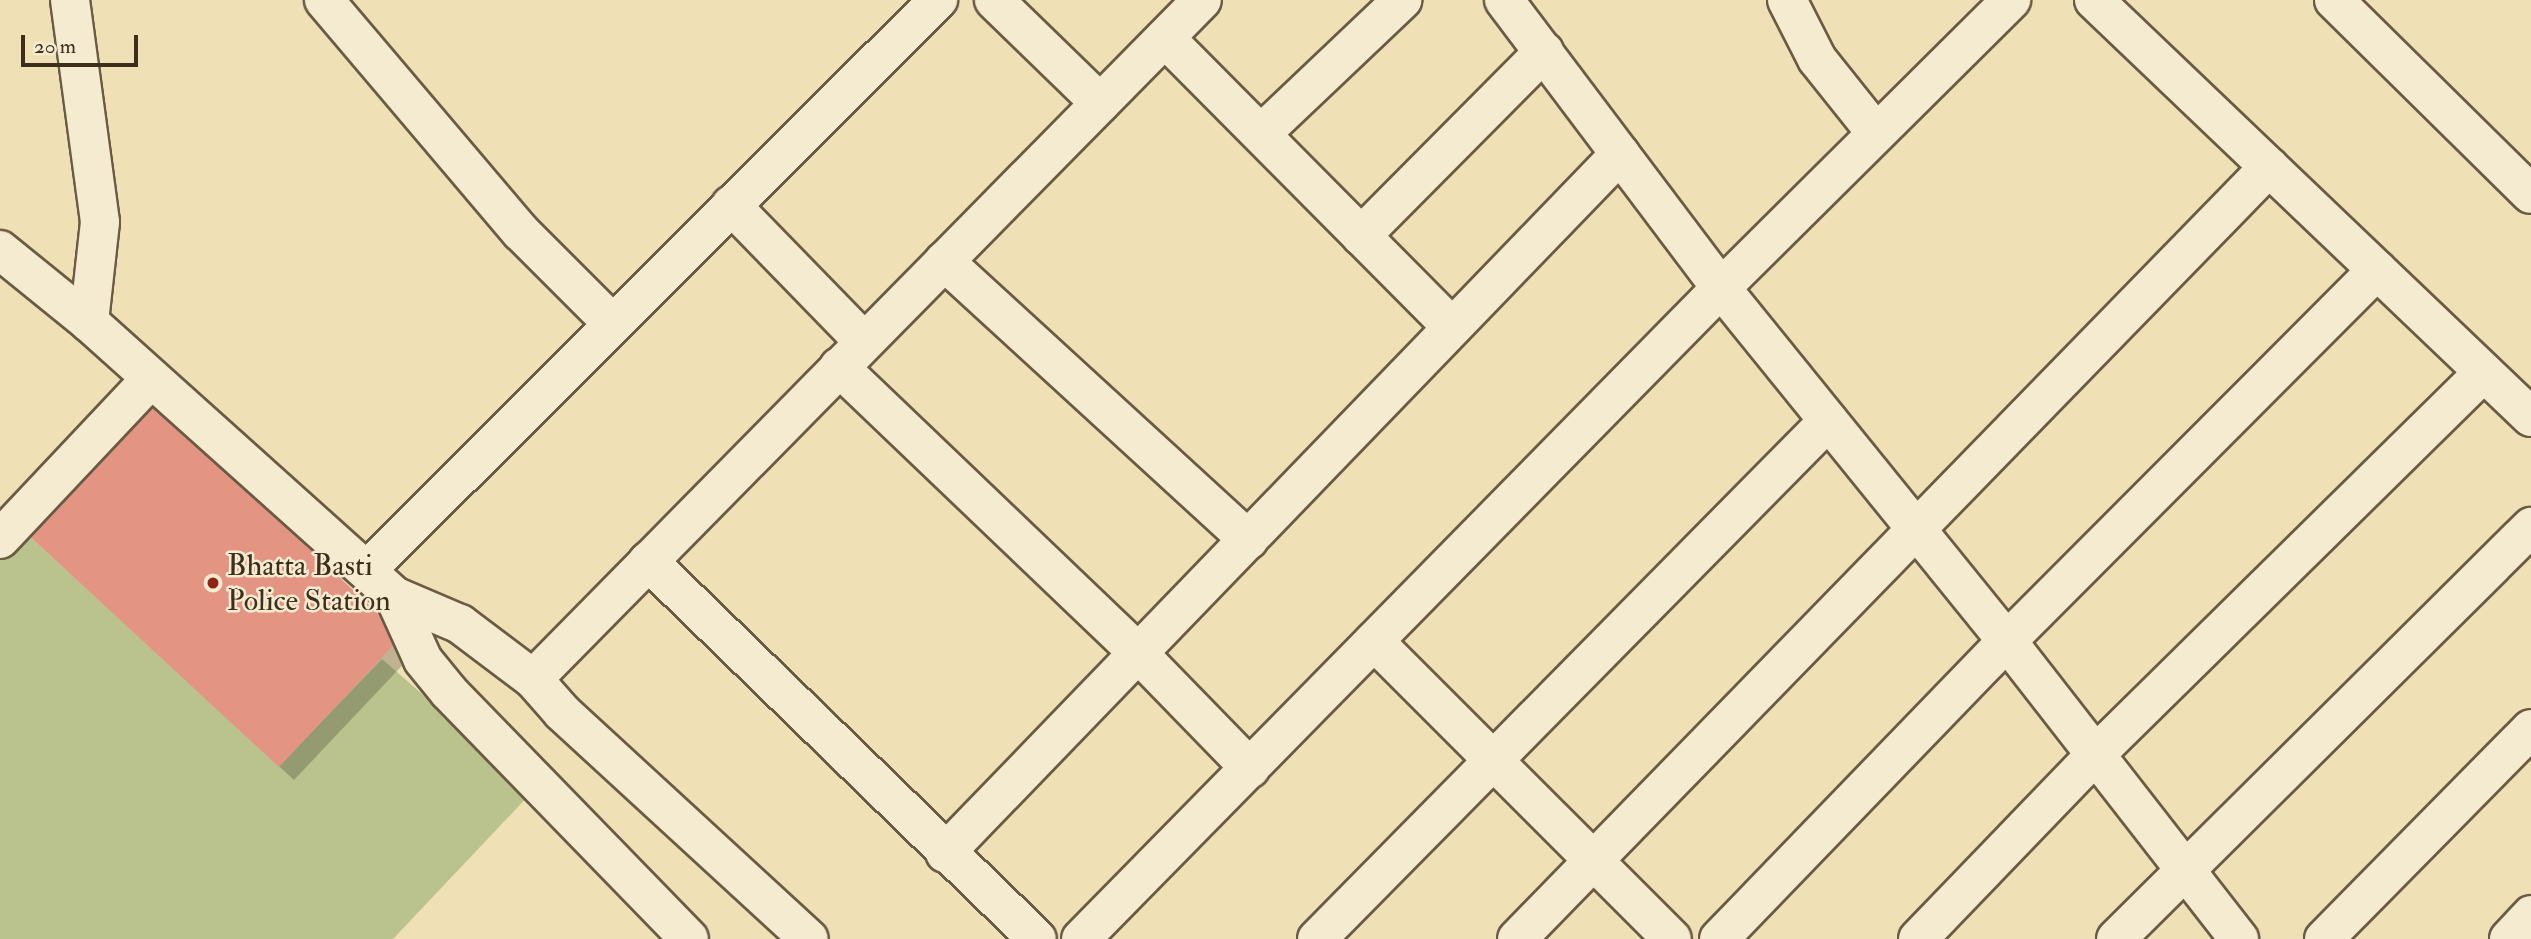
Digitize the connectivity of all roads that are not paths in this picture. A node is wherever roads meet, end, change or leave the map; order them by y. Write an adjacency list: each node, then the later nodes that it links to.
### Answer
1 (70, 0): 26 (street)
2 (324, 0): 27 (street)
3 (995, 0): 14 (street)
4 (1202, 0): 12 (street)
5 (1402, 0): 15 (street)
6 (1504, 0): 13 (street)
7 (1787, 0): 16 (street)
8 (2011, 0): 16 (street)
9 (2094, 0): 18 (street)
10 (2334, 0): 19 (street)
11 (930, 3): 20 (street)
12 (1164, 38): 14 (street); 15 (street)
13 (1544, 52): 17 (street); 21 (street)
14 (1100, 103): 23 (street)
15 (1261, 134): 21 (street)
16 (1876, 134): 25 (street)
17 (1620, 154): 25 (street); 28 (street)
18 (2269, 167): 24 (street); 35 (street)
19 (2531, 194)
20 (731, 205): 27 (street); 29 (street)
21 (1362, 236): 28 (street)
22 (0, 250): 26 (street)
23 (944, 261): 29 (street); 37 (street)
24 (2376, 270): 30 (street); 41 (street)
25 (1721, 288): 33 (street); 42 (street)
26 (89, 322): 31 (street)
27 (613, 324): 39 (street)
28 (1452, 327): 37 (street)
29 (851, 355): 38 (street); 43 (street)
30 (2484, 372): 32 (street); 46 (street)
31 (149, 381): 36 (street); 39 (street)
32 (2531, 417)
33 (1829, 421): 35 (street); 47 (street)
34 (2531, 527): 51 (street)
35 (1918, 531): 41 (street); 50 (street)
36 (0, 539)
37 (1248, 540): 43 (street)
38 (648, 561): 44 (street); 49 (street)
39 (367, 570): 40 (street)
40 (394, 596): 44 (street); 53 (street)
41 (2007, 640): 46 (street); 60 (street)
42 (1374, 641): 47 (street); 48 (street)
43 (1138, 653): 48 (street); 49 (street)
44 (533, 679): 54 (street)
45 (2531, 729): 64 (street)
46 (2096, 754): 51 (street); 61 (street)
47 (1494, 763): 50 (street); 57 (street)
48 (1250, 768): 56 (street)
49 (945, 853): 55 (street)
50 (1591, 859): 58 (street); 59 (street)
51 (2184, 868): 62 (street); 63 (street)
52 (2531, 915): 65 (street)
53 (689, 939)
54 (809, 939)
55 (1037, 939)
56 (1082, 939)
57 (1317, 939)
58 (1517, 939)
59 (1672, 939)
60 (1719, 939)
61 (1918, 939)
62 (2116, 939)
63 (2239, 939)
64 (2324, 939)
65 (2509, 939)

